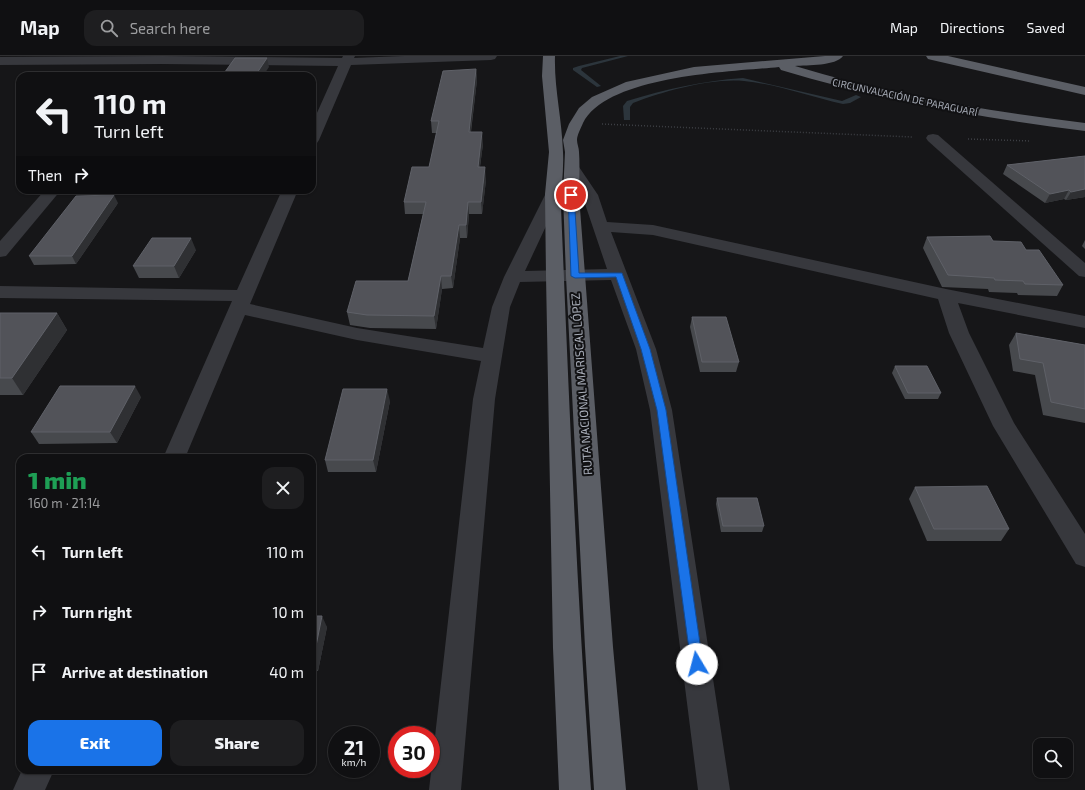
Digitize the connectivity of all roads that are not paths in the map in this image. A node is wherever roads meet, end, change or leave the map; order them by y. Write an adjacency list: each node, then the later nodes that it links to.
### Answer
1 (491, 56): 8 (street)
2 (544, 56): 3 (street)
3 (549, 56): 21 (highway, RUTA NACIONAL MARISCAL LÓPEZ)
4 (752, 56): 10 (highway, CIRCUNVALACIÓN DE PARAGUARÍ)
5 (837, 56): 10 (highway, RUTA NACIONAL MARISCAL LÓPEZ)
6 (932, 56): 14 (highway)
7 (165, 58): 8 (street); 9 (street); 12 (street)
8 (347, 59): 16 (street)
9 (0, 61)
10 (777, 64): 11 (highway, RUTA NACIONAL MARISCAL LÓPEZ); 13 (highway, CIRCUNVALACIÓN DE PARAGUARÍ)
11 (694, 70): 13 (highway); 18 (highway, RUTA NACIONAL MARISCAL LÓPEZ)
12 (154, 71)
13 (829, 81): 15 (highway, CIRCUNVALACIÓN DE PARAGUARÍ)
14 (1085, 91)
15 (1085, 127)
16 (316, 131)
17 (933, 138): 24 (street)
18 (572, 167): 22 (street); 26 (highway, RUTA NACIONAL MARISCAL LÓPEZ)
19 (50, 194): 23 (street)
20 (288, 194): 30 (street)
21 (553, 194): 26 (highway, RUTA NACIONAL MARISCAL LÓPEZ); 27 (street)
22 (600, 226): 25 (street); 29 (street)
23 (0, 252)
24 (1085, 272)
25 (619, 274): 26 (street); 40 (street)
26 (565, 276): 27 (street); 38 (highway, RUTA NACIONAL MARISCAL LÓPEZ); 39 (highway, RUTA NACIONAL MARISCAL LÓPEZ)
27 (513, 277): 32 (street)
28 (0, 292): 30 (street)
29 (946, 295): 31 (street); 34 (street)
30 (242, 302): 32 (street); 33 (street)
31 (1085, 322)
32 (492, 356): 37 (street)
33 (176, 454)
34 (1085, 556)
35 (36, 774): 36 (street)
36 (29, 790)
37 (445, 790)
38 (574, 790)
39 (610, 790)
40 (714, 790)

